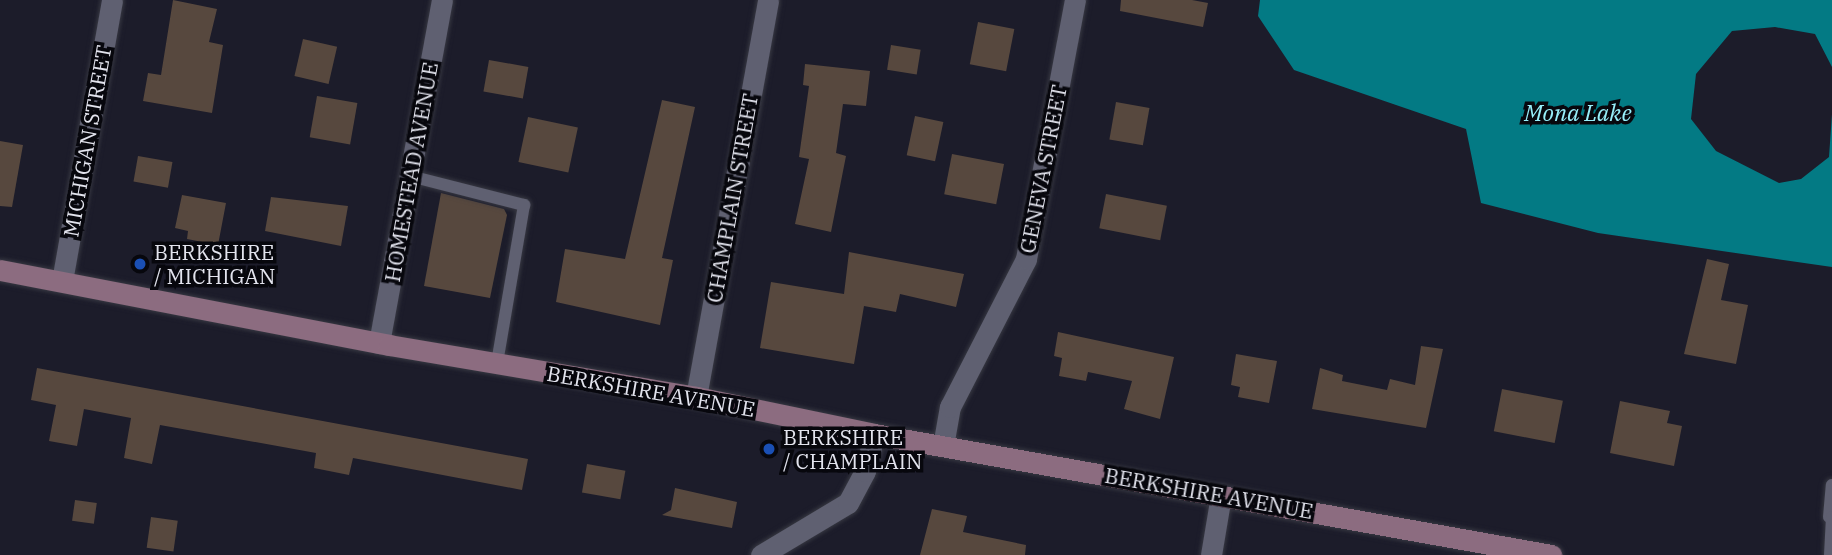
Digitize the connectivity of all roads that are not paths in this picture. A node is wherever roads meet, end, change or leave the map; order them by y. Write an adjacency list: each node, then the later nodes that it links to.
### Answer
1 (112, 0): 7 (street, MICHIGAN STREET)
2 (442, 0): 5 (street, HOMESTEAD AVENUE)
3 (768, 0): 10 (street, CHAMPLAIN STREET)
4 (1075, 0): 12 (street, GENEVA STREET)
5 (410, 176): 8 (street, HOMESTEAD AVENUE); 9 (lane)
6 (0, 270): 7 (main road, BERKSHIRE AVENUE)
7 (62, 281): 8 (main road, BERKSHIRE AVENUE)
8 (379, 343): 9 (main road, BERKSHIRE AVENUE)
9 (497, 363): 10 (main road, BERKSHIRE AVENUE)
10 (696, 397): 11 (main road, BERKSHIRE AVENUE)
11 (874, 434): 12 (main road, BERKSHIRE AVENUE); 16 (street)
12 (943, 446): 14 (main road, BERKSHIRE AVENUE)
13 (1832, 485): 15 (lane)
14 (1222, 495): 17 (street); 18 (main road, BERKSHIRE AVENUE)
15 (1830, 517): 19 (lane)
16 (761, 555)
17 (1211, 555)
18 (1551, 555)
19 (1830, 555)

